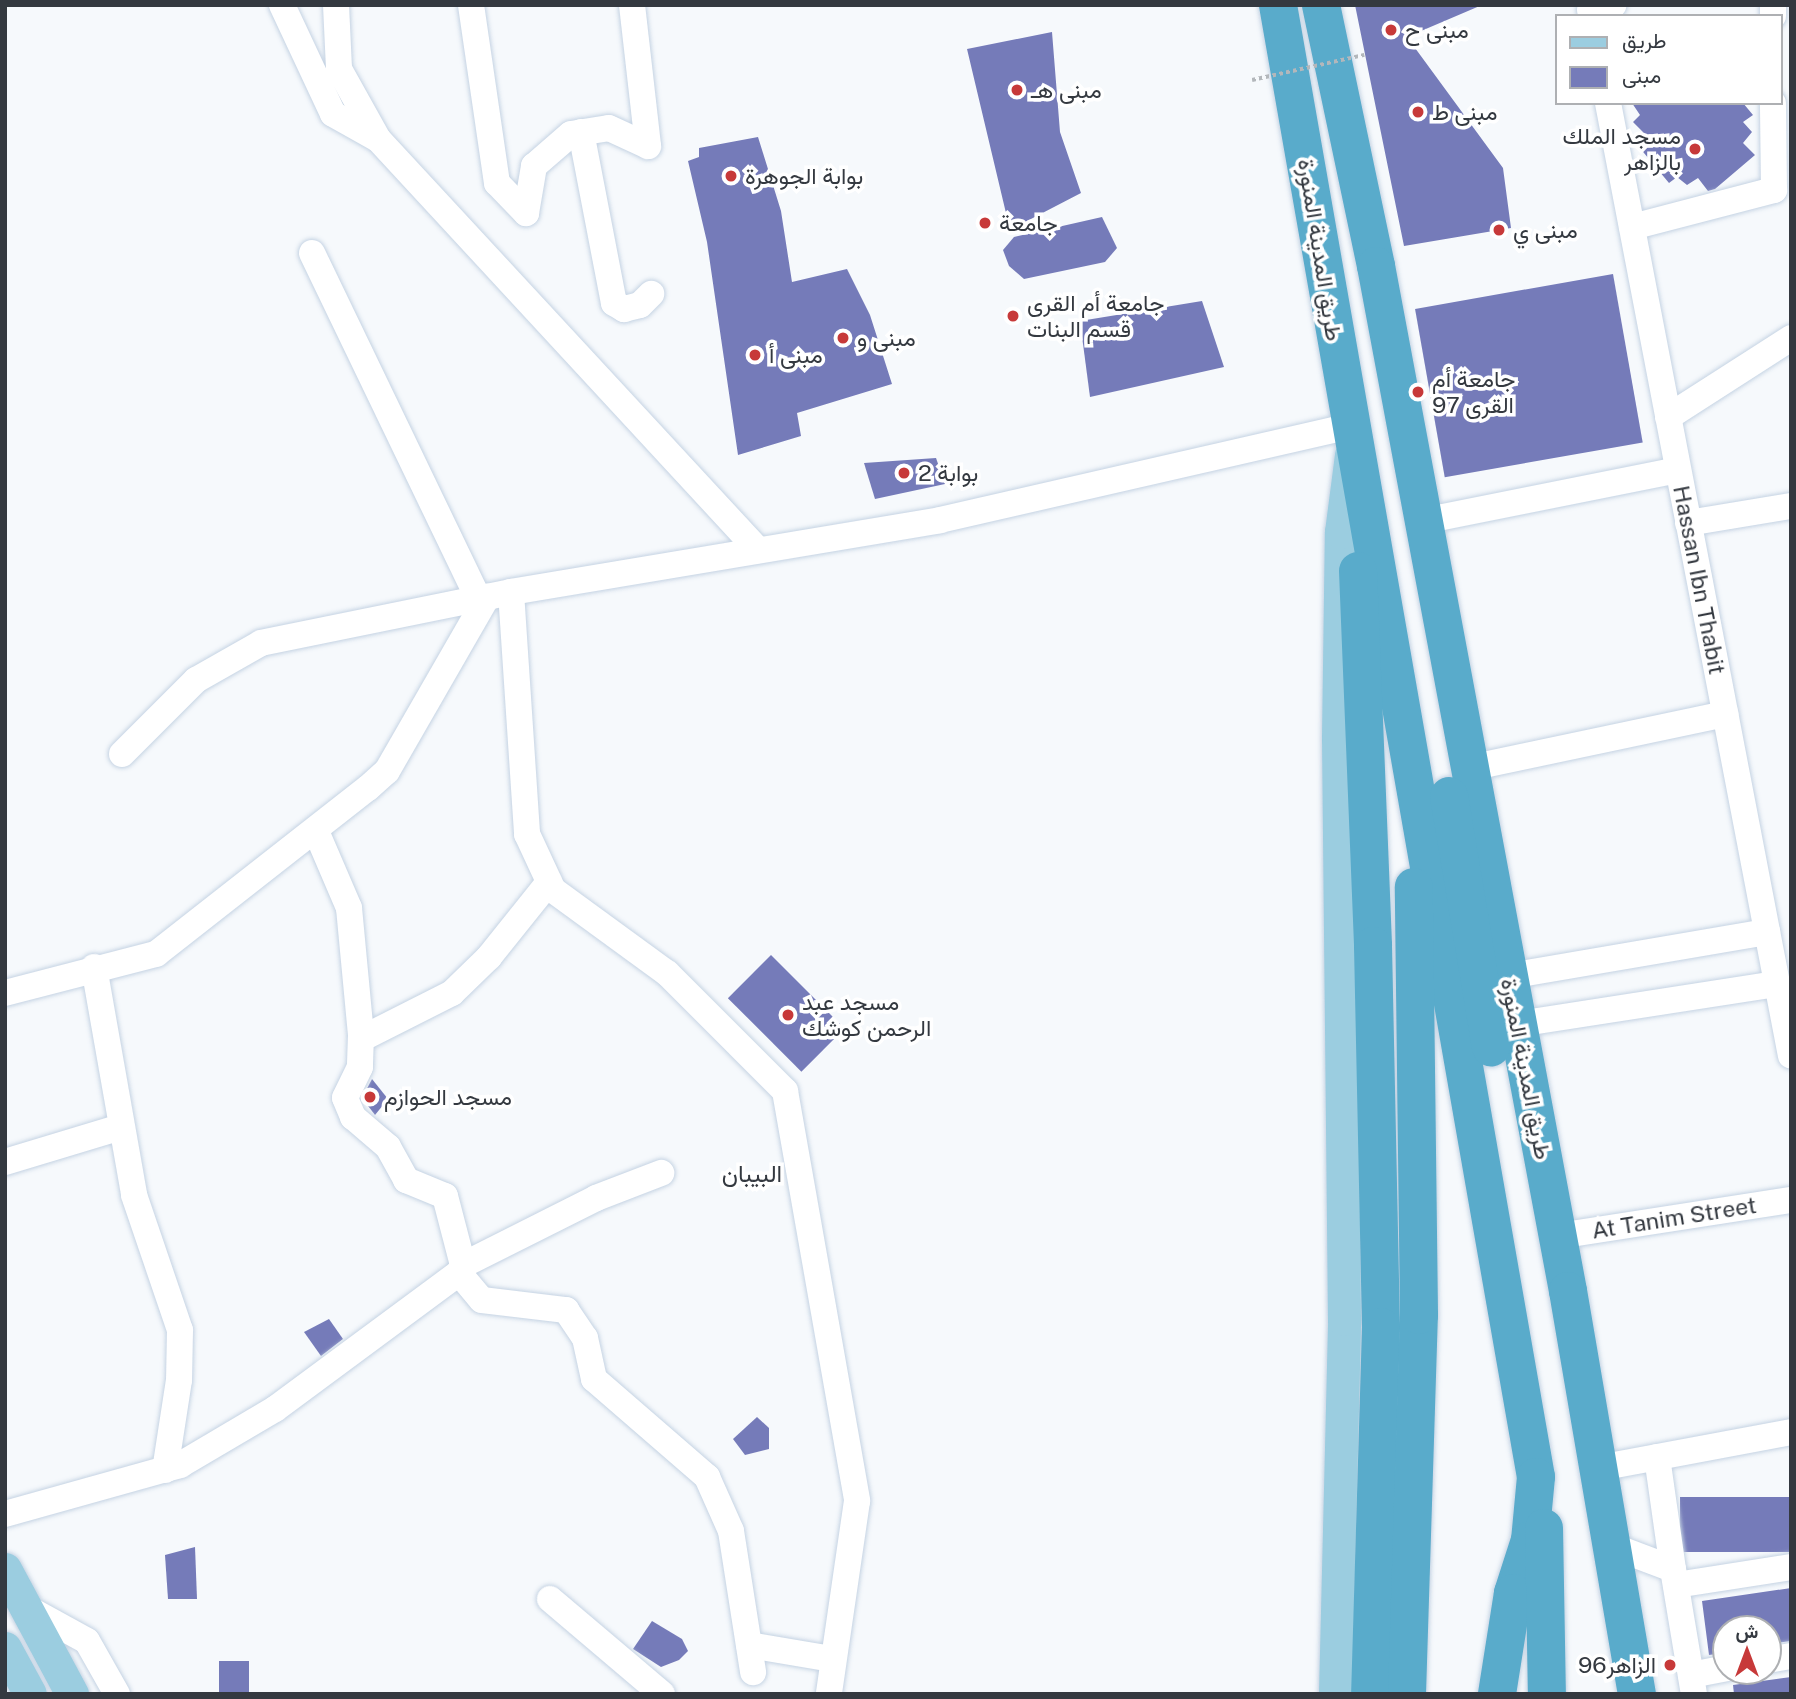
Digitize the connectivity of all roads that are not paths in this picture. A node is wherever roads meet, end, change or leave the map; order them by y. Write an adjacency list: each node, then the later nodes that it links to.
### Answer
1 (282, 5): 10 (street)
2 (336, 5): 10 (street)
3 (471, 5): 9 (street)
4 (632, 5): 9 (street)
5 (1321, 5): 18 (highway, طريق المدينة المنورة)
6 (1277, 11): 17 (highway, طريق المدينة المنورة)
7 (1608, 105): 12 (street, Hassan Ibn Thabit)
8 (1773, 105): 11 (street)
9 (581, 132): 14 (street)
10 (378, 139): 24 (street)
11 (1782, 191): 12 (street)
12 (1632, 227): 16 (street, Hassan Ibn Thabit)
13 (312, 253): 25 (street)
14 (651, 294)
15 (1791, 338): 16 (street)
16 (1668, 417): 19 (street, Hassan Ibn Thabit)
17 (1351, 435): 20 (highway, طريق المدينة المنورة); 24 (street); 67 (main road)
18 (1409, 445): 22 (highway, طريق المدينة المنورة); 71 (highway, طريق المدينة المنورة)
19 (1678, 470): 22 (street); 23 (street, Hassan Ibn Thabit)
20 (1366, 494): 68 (highway); 69 (highway); 70 (highway)
21 (1791, 506): 23 (street)
22 (1423, 521): 28 (highway, طريق المدينة المنورة)
23 (1688, 523): 26 (street, Hassan Ibn Thabit)
24 (758, 550): 25 (street)
25 (492, 596): 27 (street); 29 (street); 30 (street)
26 (1725, 714): 28 (street); 31 (street, Hassan Ibn Thabit)
27 (122, 754)
28 (1469, 768): 33 (highway, طريق المدينة المنورة)
29 (316, 831): 32 (street); 37 (street)
30 (550, 882): 37 (street); 58 (street)
31 (1767, 932): 33 (street); 34 (street, Hassan Ibn Thabit)
32 (94, 967): 35 (street); 39 (street)
33 (1508, 976): 36 (highway, طريق المدينة المنورة)
34 (1777, 984): 36 (street); 38 (street, Hassan Ibn Thabit)
35 (5, 993)
36 (1518, 1024): 43 (highway, طريق المدينة المنورة)
37 (360, 1039): 44 (street)
38 (1791, 1056)
39 (121, 1127): 40 (street); 48 (street)
40 (5, 1162)
41 (661, 1173): 44 (street)
42 (1791, 1200): 43 (street, At Tanim Street)
43 (1558, 1236): 47 (highway, طريق المدينة المنورة)
44 (461, 1269): 48 (street); 56 (street)
45 (1791, 1432): 46 (street)
46 (1657, 1457): 47 (street); 53 (street)
47 (1599, 1468): 50 (highway, طريق المدينة المنورة)
48 (165, 1470): 49 (street)
49 (5, 1514)
50 (1612, 1546): 53 (street); 72 (highway, طريق المدينة المنورة)
51 (1791, 1567): 53 (street)
52 (5, 1569): 55 (main road)
53 (1674, 1577): 61 (street)
54 (550, 1599): 65 (street)
55 (27, 1608): 62 (main road); 64 (street)
56 (749, 1645): 58 (street); 59 (street)
57 (5, 1648): 63 (main road)
58 (832, 1659): 66 (street)
59 (753, 1672)
60 (1712, 1675): 61 (street)
61 (1693, 1684)
62 (67, 1692)
63 (30, 1694)
64 (117, 1694)
65 (662, 1694)
66 (829, 1694)
67 (1335, 1694)
68 (1370, 1694)
69 (1408, 1694)
70 (1497, 1694)
71 (1547, 1694)
72 (1637, 1694)

